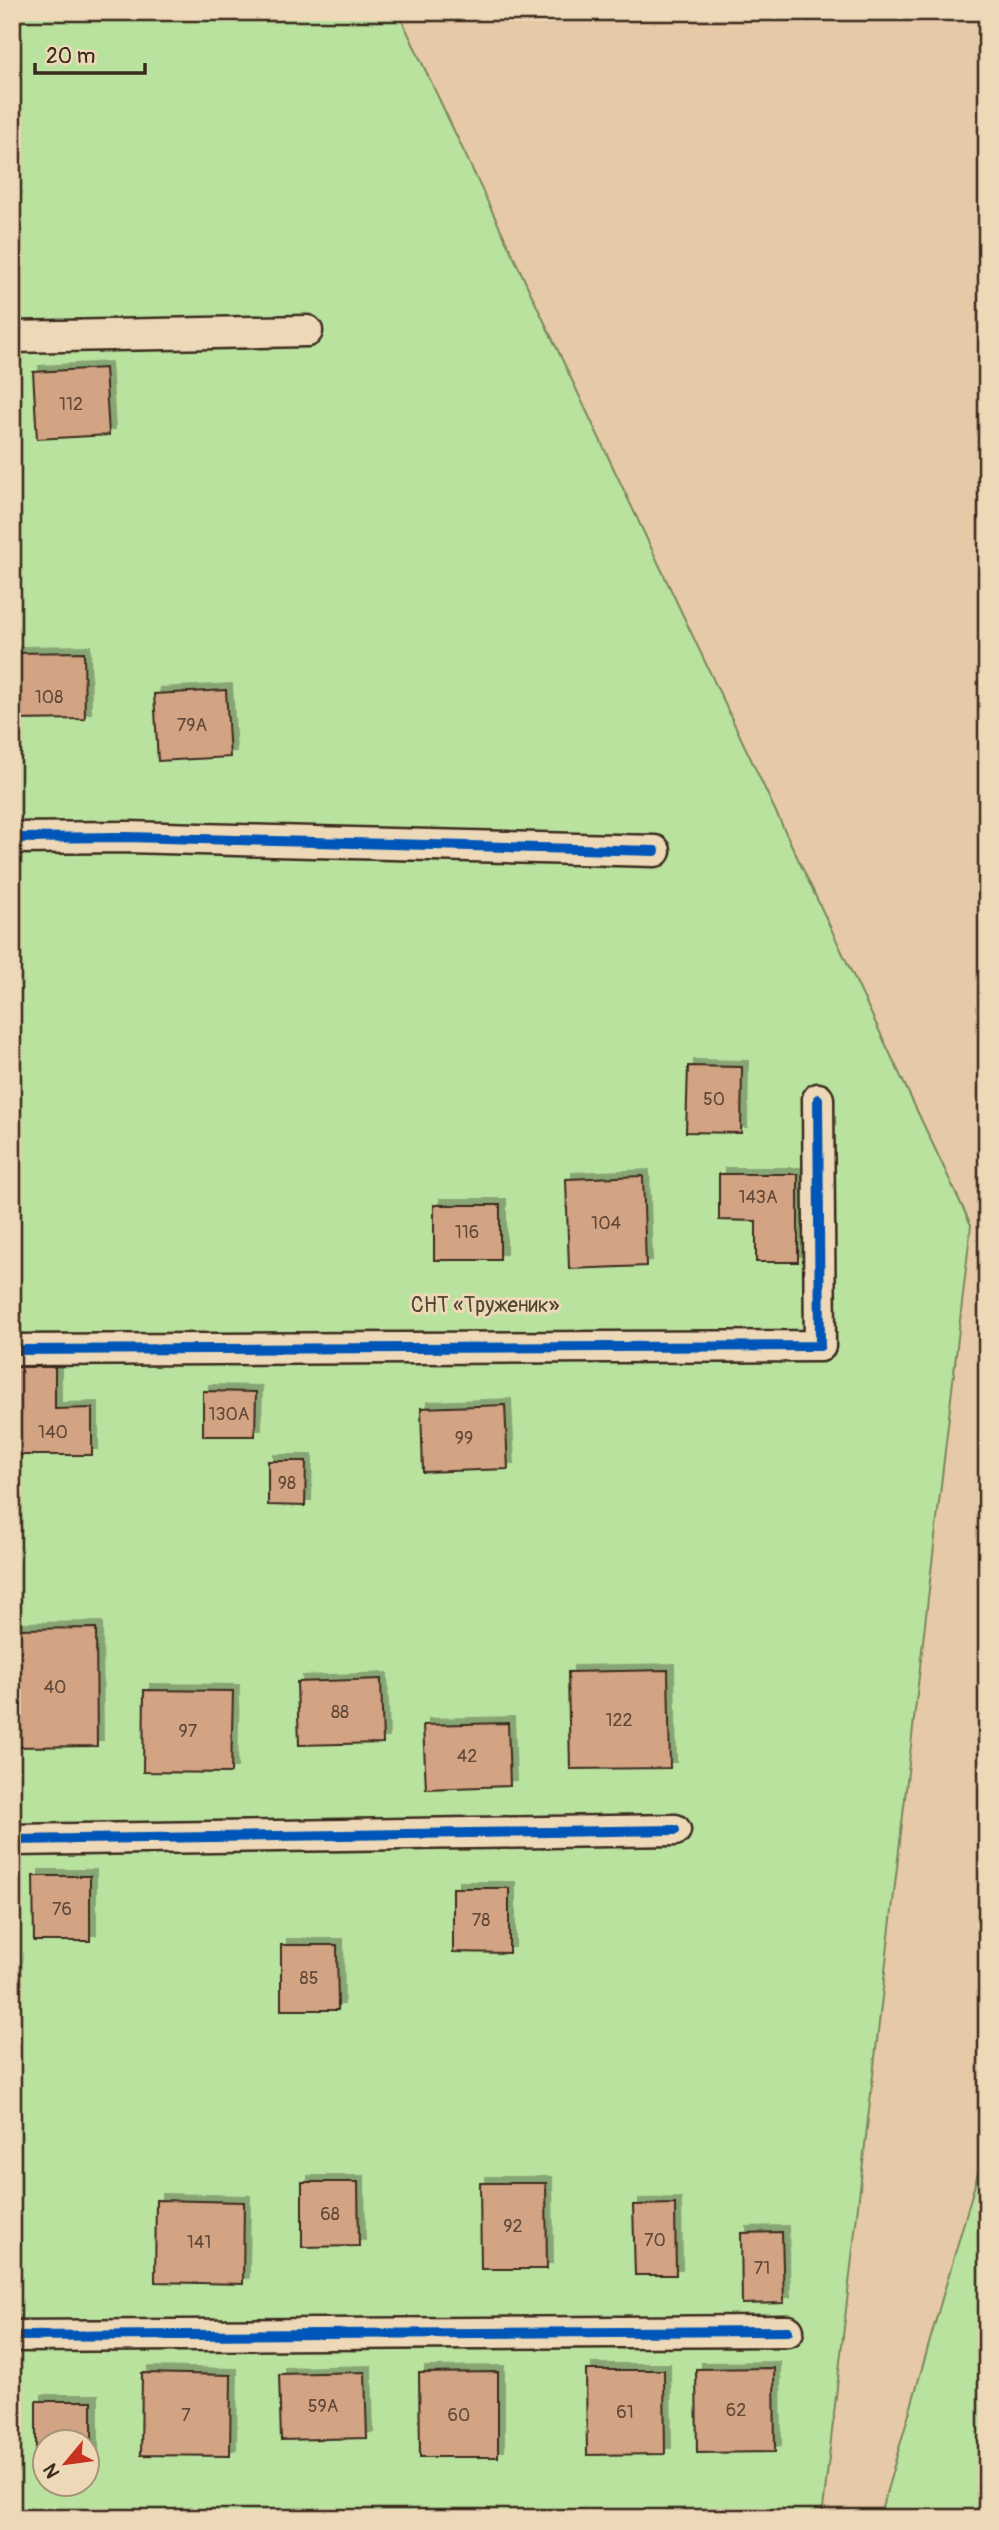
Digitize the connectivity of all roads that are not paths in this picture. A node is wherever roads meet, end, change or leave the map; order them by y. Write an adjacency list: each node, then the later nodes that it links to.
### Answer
1 (307, 331): 2 (street)
2 (12, 337)
3 (12, 838): 4 (street)
4 (655, 851)
5 (818, 1100): 6 (street)
6 (12, 1350)
7 (675, 1830): 8 (street)
8 (12, 1840)
9 (788, 2331): 10 (street)
10 (12, 2336)

